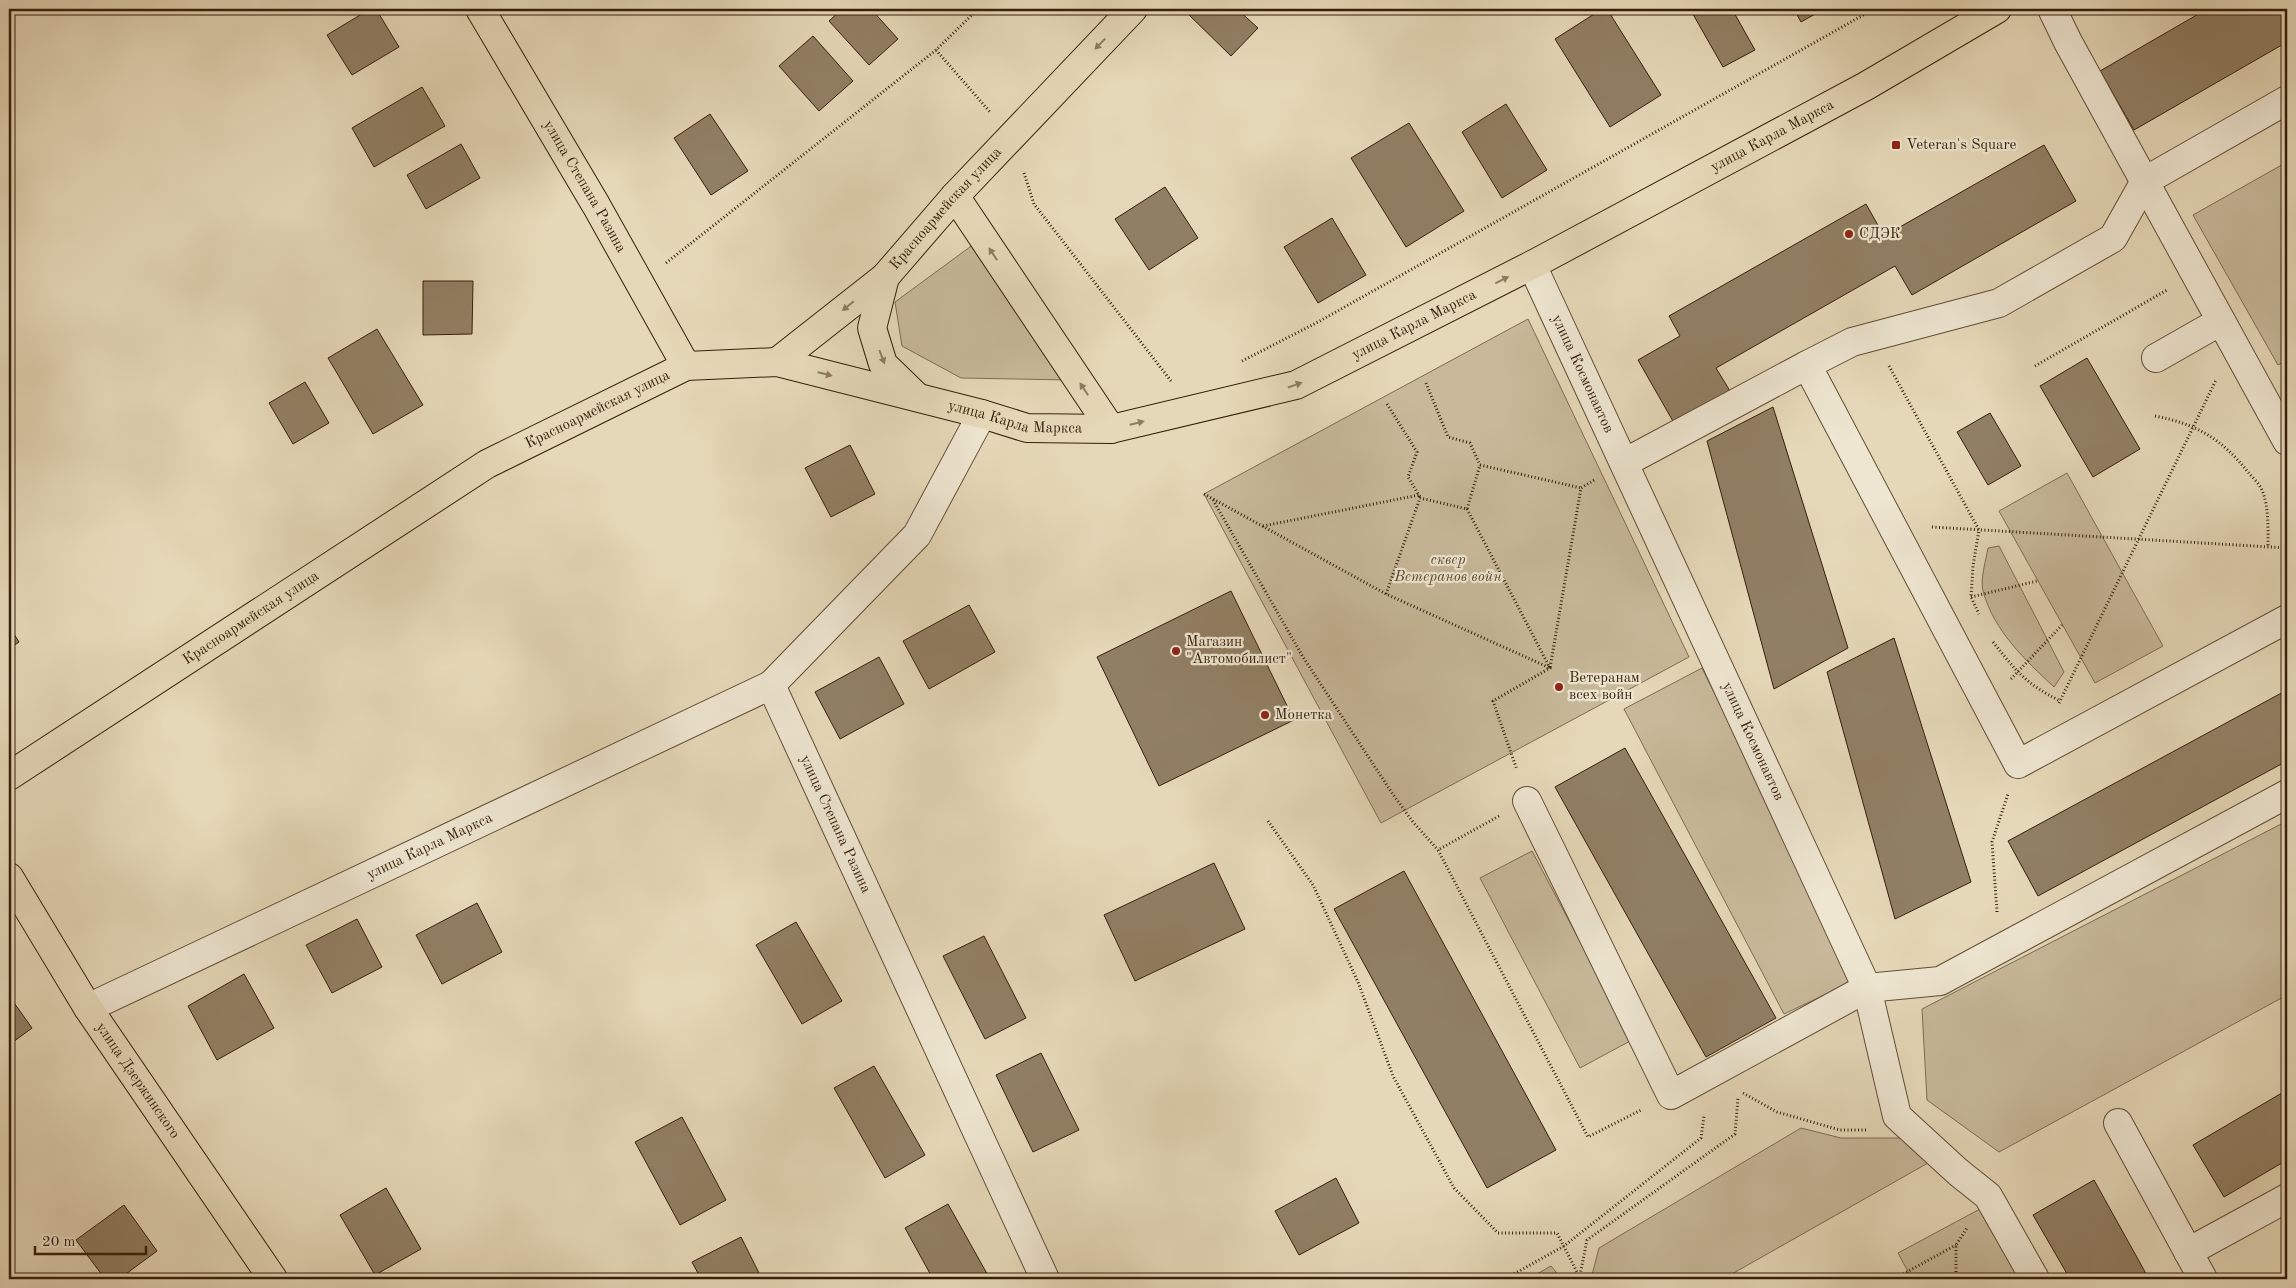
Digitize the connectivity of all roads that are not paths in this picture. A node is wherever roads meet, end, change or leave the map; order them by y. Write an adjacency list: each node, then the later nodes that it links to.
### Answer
1 (480, 9): 14 (main road, улица Степана Разина)
2 (1133, 9): 7 (main road, Красноармейская улица, one-way to 7)
3 (1997, 9): 8 (main road, улица Карла Маркса)
4 (2052, 9): 6 (street)
5 (2287, 100): 6 (street)
6 (2145, 181): 10 (street); 13 (street)
7 (955, 196): 9 (main road, Красноармейская улица); 17 (main road, one-way to 7)
8 (1532, 265): 17 (main road, улица Карла Маркса, one-way to 8); 19 (street, улица Космонавтов)
9 (885, 277): 12 (main road, Красноармейская улица, one-way to 12); 15 (main road, one-way to 15)
10 (2228, 332): 11 (street); 18 (street)
11 (2156, 358)
12 (777, 362): 14 (main road, Красноармейская улица); 15 (main road, улица Карла Маркса, one-way to 15)
13 (1807, 365): 19 (street); 20 (street)
14 (686, 366): 22 (main road, Красноармейская улица)
15 (917, 397): 16 (main road, улица Карла Маркса)
16 (982, 414): 17 (main road, улица Карла Маркса); 21 (street)
17 (1111, 429)
18 (2287, 441)
19 (1624, 463): 26 (street, улица Космонавтов)
20 (2287, 619)
21 (771, 685): 27 (street, улица Карла Маркса); 32 (street, улица Степана Разина)
22 (9, 776)
23 (2287, 794): 26 (street)
24 (1527, 801): 26 (street)
25 (9, 877): 27 (main road, улица Дзержинского)
26 (1868, 988): 33 (street, улица Космонавтов)
27 (88, 1008): 31 (main road, улица Дзержинского)
28 (2118, 1123): 30 (street)
29 (2287, 1198): 30 (street)
30 (2188, 1252): 34 (street)
31 (273, 1279)
32 (1045, 1279)
33 (2036, 1279)
34 (2203, 1279)

